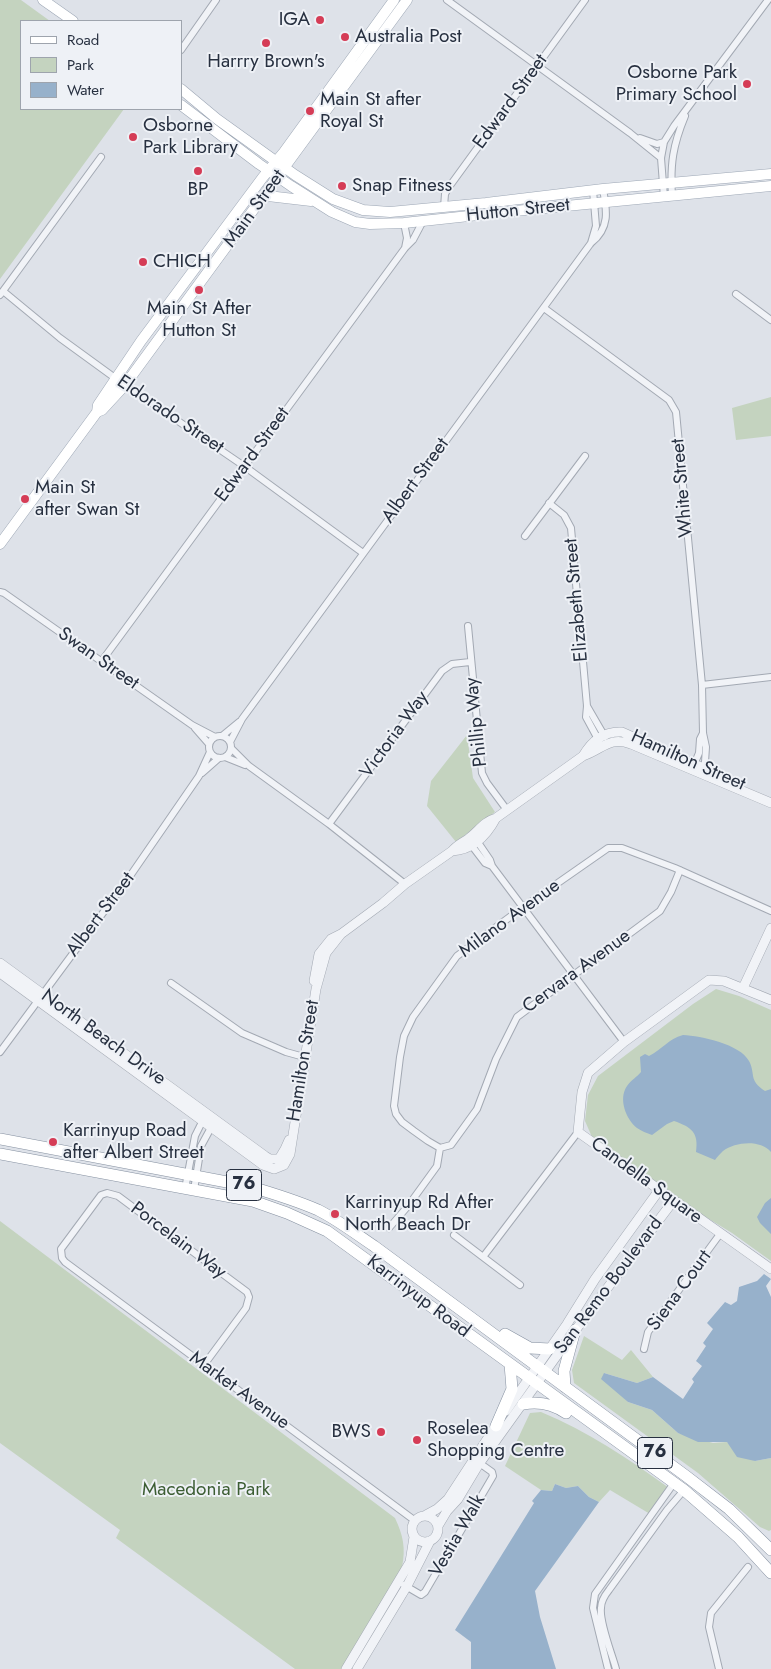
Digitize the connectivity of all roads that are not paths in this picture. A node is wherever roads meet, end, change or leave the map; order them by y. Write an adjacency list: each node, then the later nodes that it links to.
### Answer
1 (43, 0): 8 (main road)
2 (216, 0): 9 (street)
3 (394, 0): 18 (main road, Main Street)
4 (407, 0): 18 (main road, Main Street)
5 (447, 0): 10 (street)
6 (585, 0): 10 (street, Edward Street)
7 (768, 0): 13 (street)
8 (72, 20)
9 (182, 49)
10 (537, 66): 14 (street); 28 (street, Edward Street)
11 (182, 90): 18 (main road, Hutton Street)
12 (182, 106): 19 (main road, Hutton Street)
13 (688, 108): 15 (street); 21 (street)
14 (630, 133): 15 (street); 17 (street)
15 (664, 142): 17 (street)
16 (101, 158): 35 (street)
17 (660, 158): 21 (street)
18 (280, 165): 19 (main road, Main Street); 28 (main road, Hutton Street)
19 (273, 174): 25 (main road, Main Street); 26 (main road, Hutton Street); 33 (main road, Main Street)
20 (771, 174): 21 (main road, Hutton Street)
21 (667, 183): 23 (main road, Hutton Street); 24 (street)
22 (771, 186): 24 (main road, Hutton Street)
23 (598, 190): 27 (street, Albert Street); 27 (street, Albert Street); 28 (main road, Hutton Street)
24 (668, 196): 27 (main road, Hutton Street)
25 (260, 200): 26 (main road); 34 (main road, Main Street)
26 (314, 201): 30 (main road, Hutton Street)
27 (600, 203): 29 (main road, Hutton Street); 31 (street, Albert Street); 31 (street, Albert Street)
28 (444, 207)
29 (423, 221): 30 (main road, Hutton Street); 32 (street, Edward Street)
30 (404, 223): 32 (street)
31 (591, 243): 38 (street, Albert Street)
32 (405, 248): 45 (street, Edward Street)
33 (193, 271): 34 (main road); 37 (main road, Main Street)
34 (203, 278): 39 (main road, Main Street)
35 (2, 293): 41 (street, Eldorado Street)
36 (736, 294): 40 (street)
37 (169, 303): 39 (main road); 41 (main road, Main Street)
38 (544, 308): 49 (street, Albert Street); 56 (street, White Street)
39 (180, 311): 42 (main road, Main Street)
40 (771, 320)
41 (115, 378): 42 (street, Eldorado Street); 43 (main road, Main Street)
42 (125, 385): 43 (main road, Main Street); 45 (street, Eldorado Street)
43 (97, 412): 48 (main road, Main Street)
44 (585, 456): 46 (street)
45 (244, 466): 49 (street, Eldorado Street); 53 (street, Edward Street)
46 (549, 503): 47 (street); 60 (street, Elizabeth Street)
47 (525, 536)
48 (0, 543)
49 (363, 554): 57 (street, Albert Street)
50 (0, 586): 51 (street, Swan Street)
51 (2, 592): 53 (street, Swan Street)
52 (468, 626): 54 (street, Phillip Way)
53 (101, 662): 58 (street, Swan Street)
54 (470, 662): 71 (street, Phillip Way); 72 (street, Victoria Way)
55 (771, 677): 56 (street)
56 (702, 684): 66 (street, White Street)
57 (242, 719): 59 (street, Albert Street); 62 (street, Albert Street)
58 (192, 725): 59 (street, Swan Street); 61 (street, Swan Street)
59 (219, 736): 61 (street); 62 (street)
60 (602, 740): 66 (street, Hamilton Street); 71 (street, Hamilton Street)
61 (209, 744): 63 (street)
62 (231, 745): 64 (street); 65 (street)
63 (210, 752): 64 (street); 67 (street, Albert Street)
64 (222, 758): 65 (street); 67 (street, Albert Street)
65 (249, 766): 72 (street)
66 (697, 768): 68 (street, Hamilton Street)
67 (200, 776): 84 (street, Albert Street)
68 (756, 793): 69 (street, Hamilton Street); 70 (street, Hamilton Street)
69 (771, 797)
70 (771, 803)
71 (506, 810): 73 (street, Hamilton Street)
72 (329, 824): 75 (street)
73 (472, 841): 75 (street, Hamilton Street); 76 (street)
74 (680, 870): 76 (street, Milano Avenue); 77 (street, Milano Avenue); 81 (street, Cervara Avenue)
75 (405, 884): 88 (street, Hamilton Street)
76 (522, 908): 81 (street); 93 (street, Milano Avenue)
77 (771, 911)
78 (771, 928): 83 (street)
79 (0, 963): 84 (street, North Beach Drive)
80 (0, 972): 84 (street, North Beach Drive)
81 (573, 975): 86 (street); 93 (street, Cervara Avenue)
82 (171, 983): 88 (street)
83 (743, 988): 85 (street, Candella Square); 86 (street, Candella Square)
84 (40, 996): 87 (street, Albert Street); 89 (street, North Beach Drive)
85 (771, 1000)
86 (624, 1042): 91 (street, Candella Square)
87 (0, 1052)
88 (304, 1057): 95 (street, Hamilton Street)
89 (204, 1117): 90 (street, North Beach Drive); 96 (street)
90 (213, 1123): 95 (street, North Beach Drive); 96 (street)
91 (578, 1132): 98 (street, Candella Square); 105 (street)
92 (0, 1139): 96 (highway, Karrinyup Road / 76)
93 (440, 1148): 100 (street)
94 (0, 1154): 97 (highway, Karrinyup Road / 76)
95 (264, 1160)
96 (192, 1176): 97 (street); 111 (highway, Karrinyup Road / 76)
97 (189, 1189): 115 (highway, Karrinyup Road / 76)
98 (660, 1189): 99 (street, Candella Square); 103 (street, San Remo Boulevard)
99 (674, 1200): 101 (street, Candella Square); 104 (street, San Remo Boulevard)
100 (389, 1228)
101 (720, 1234): 107 (street, Candella Square); 114 (street, Siena Court)
102 (454, 1235): 105 (street)
103 (625, 1240): 104 (street); 108 (street, San Remo Boulevard)
104 (637, 1248): 110 (street, San Remo Boulevard)
105 (483, 1257): 109 (street)
106 (65, 1262): 116 (street, Market Avenue); 116 (street, Porcelain Way)
107 (771, 1269)
108 (595, 1279): 110 (street); 113 (street, San Remo Boulevard)
109 (520, 1285)
110 (607, 1288): 112 (street, San Remo Boulevard)
111 (478, 1323): 113 (highway); 117 (highway, Karrinyup Road / 76)
112 (575, 1330): 117 (street, San Remo Boulevard); 119 (highway)
113 (550, 1349): 117 (street, San Remo Boulevard)
114 (644, 1349)
115 (510, 1364): 118 (highway, Karrinyup Road / 76); 121 (highway)
116 (204, 1365): 128 (street, Market Avenue)
117 (541, 1369): 118 (street); 119 (highway, Karrinyup Road / 76)
118 (533, 1381): 120 (street); 121 (street); 122 (highway, Karrinyup Road / 76)
119 (564, 1387): 132 (highway, Karrinyup Road / 76)
120 (523, 1404): 122 (highway); 123 (street)
121 (496, 1426): 123 (street)
122 (601, 1430): 124 (highway, Karrinyup Road / 76)
123 (477, 1461): 126 (street); 135 (street, Vestia Walk)
124 (674, 1483): 125 (highway, Karrinyup Road / 76); 138 (street)
125 (684, 1490): 134 (highway, Karrinyup Road / 76); 139 (street)
126 (450, 1502): 127 (street); 129 (street)
127 (426, 1515): 128 (street); 129 (street)
128 (414, 1520): 130 (street)
129 (438, 1526): 131 (street)
130 (414, 1537): 131 (street); 135 (street)
131 (430, 1541): 135 (street)
132 (771, 1550)
133 (748, 1567): 140 (street)
134 (771, 1573)
135 (402, 1584): 136 (street); 137 (street)
136 (346, 1669)
137 (357, 1669)
138 (608, 1669)
139 (616, 1669)
140 (719, 1669)

